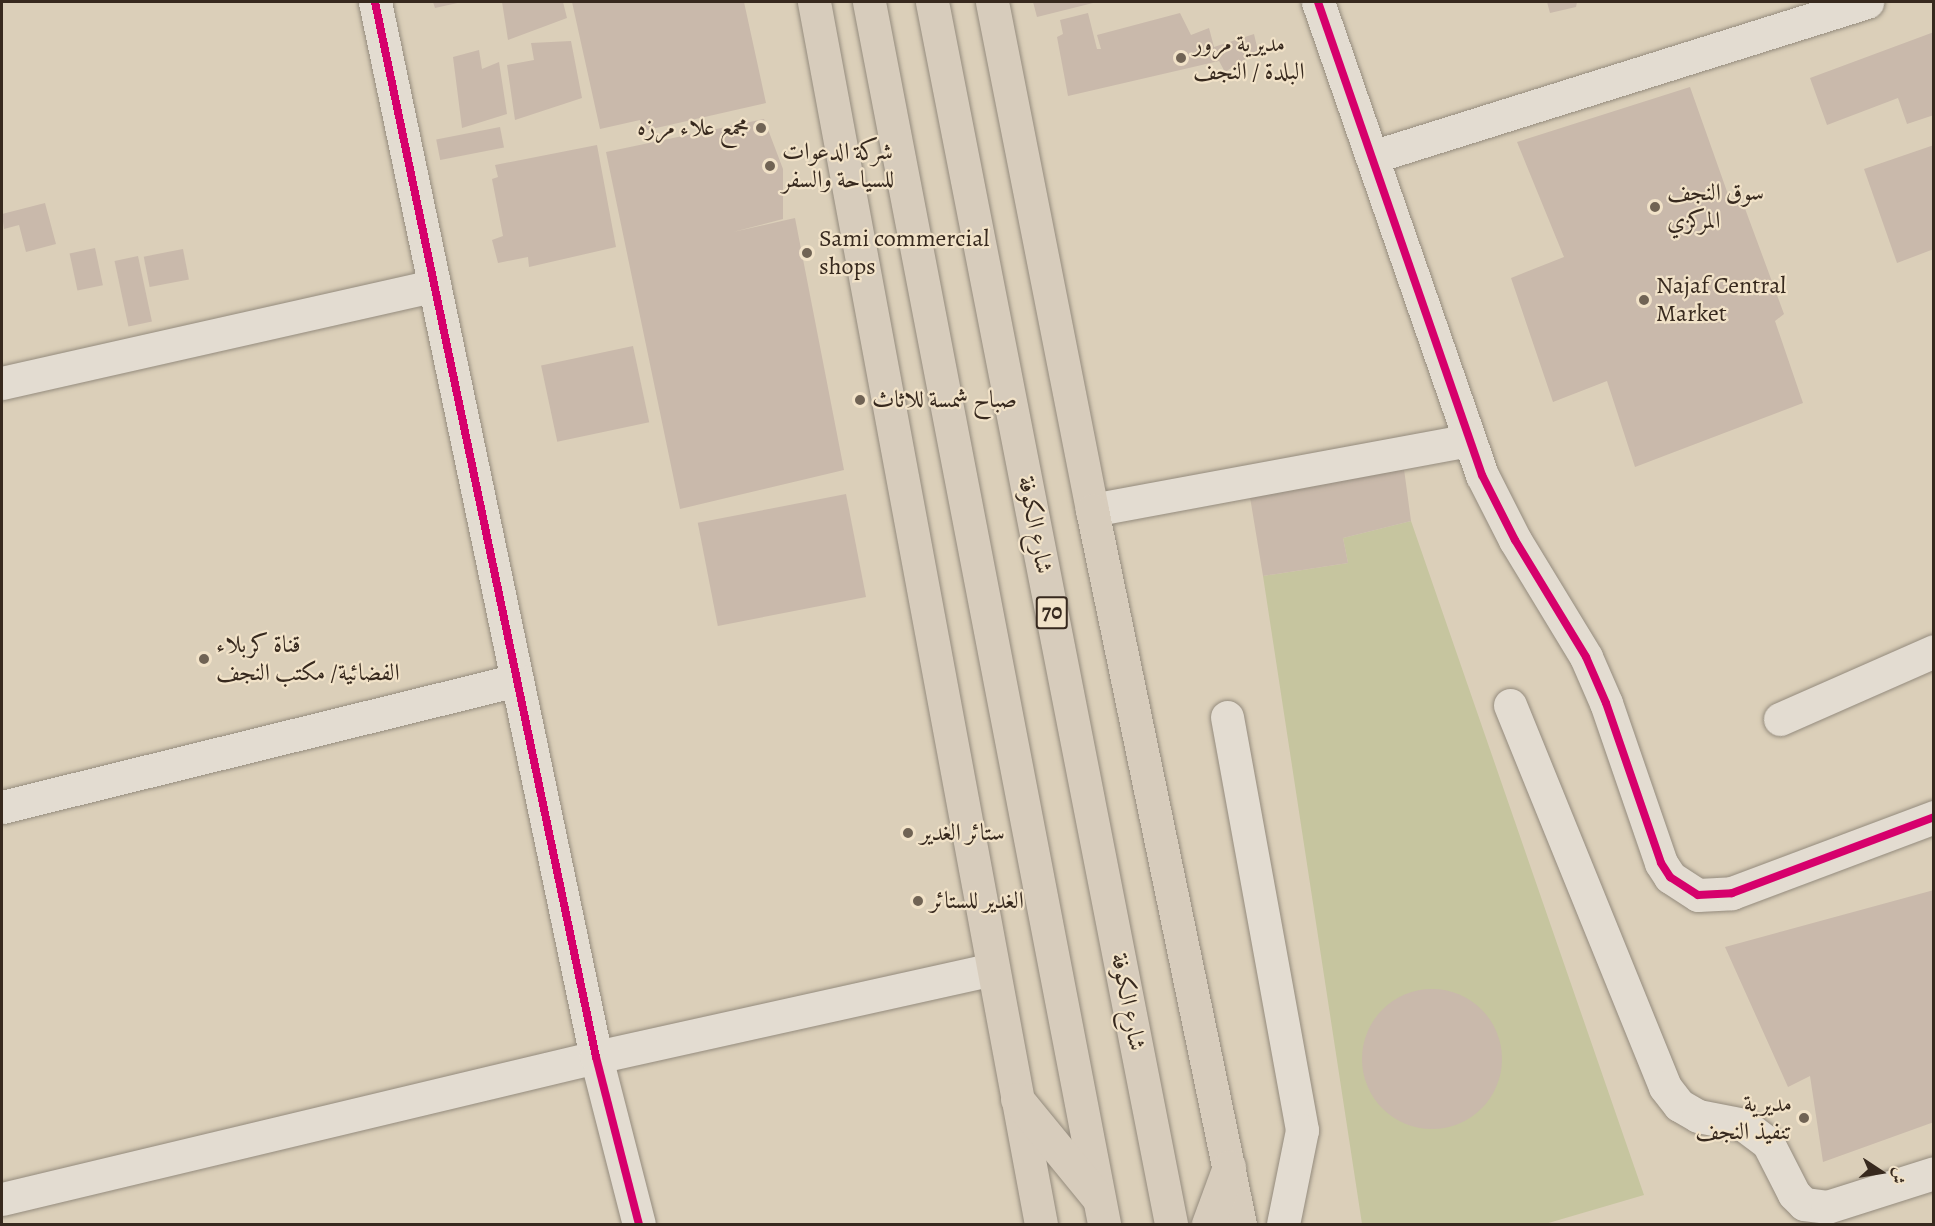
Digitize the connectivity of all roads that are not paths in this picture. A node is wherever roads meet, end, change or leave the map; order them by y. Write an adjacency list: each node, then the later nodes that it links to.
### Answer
1 (375, 2): 9 (street)
2 (814, 2): 20 (main road)
3 (869, 2): 26 (main road)
4 (932, 2): 29 (main road, شارع الكوفة / 70)
5 (992, 2): 12 (main road)
6 (1318, 2): 8 (street)
7 (1867, 2): 8 (street)
8 (1372, 157): 11 (street)
9 (434, 286): 10 (street); 14 (street)
10 (2, 383)
11 (1468, 440): 12 (street); 19 (street)
12 (1092, 510): 23 (main road)
13 (1934, 651): 17 (street)
14 (517, 680): 18 (street); 21 (street)
15 (1510, 705): 24 (street)
16 (1227, 717): 32 (street)
17 (1780, 719)
18 (2, 807)
19 (1934, 817)
20 (992, 969): 21 (street); 22 (main road)
21 (596, 1057): 25 (street); 27 (street)
22 (1017, 1099): 26 (main road); 28 (main road)
23 (1229, 1167): 30 (main road); 31 (main road)
24 (1934, 1173)
25 (2, 1199)
26 (1102, 1212)
27 (639, 1224)
28 (1041, 1224)
29 (1171, 1224)
30 (1208, 1224)
31 (1240, 1224)
32 (1283, 1224)

